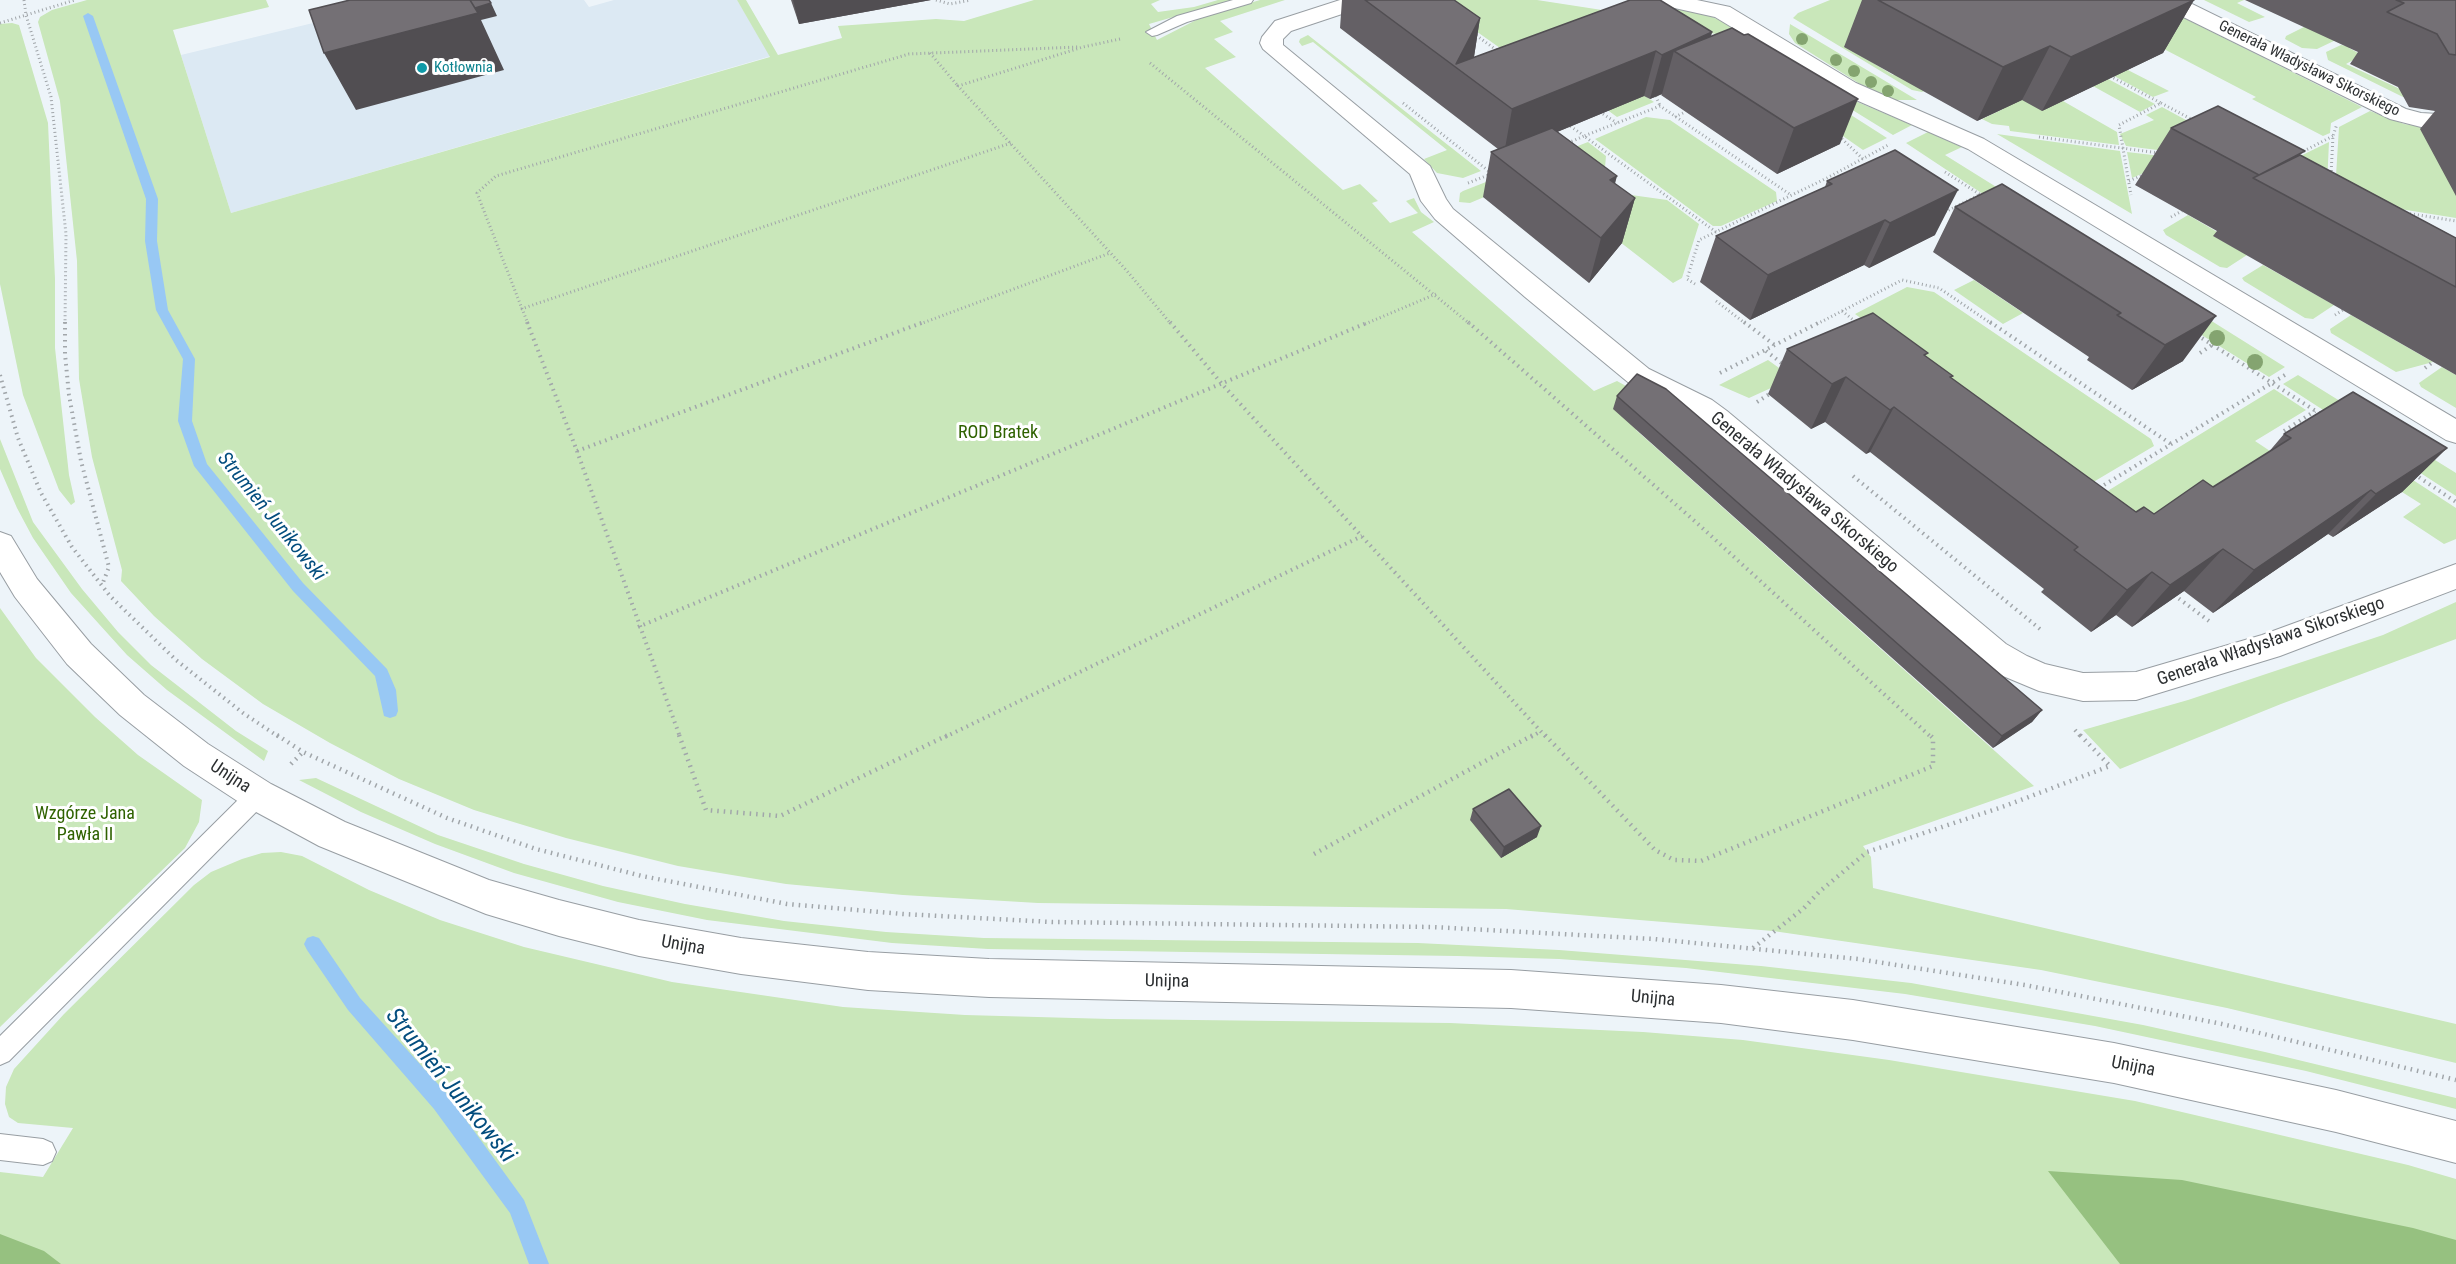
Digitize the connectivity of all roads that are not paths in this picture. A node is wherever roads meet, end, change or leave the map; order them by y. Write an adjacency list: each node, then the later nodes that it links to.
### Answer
1 (1246, 0): 5 (lane)
2 (1361, 0): 9 (street, Generała Władysława Sikorskiego)
3 (1669, 0): 7 (street)
4 (2167, 0): 6 (street, Generała Władysława Sikorskiego)
5 (1152, 32)
6 (2456, 122)
7 (2456, 433)
8 (0, 544): 10 (street, Unijna)
9 (2456, 576)
10 (258, 795): 11 (lane); 12 (street, Unijna)
11 (0, 1053)
12 (2456, 1142)
13 (0, 1147): 14 (lane)
14 (43, 1152)

